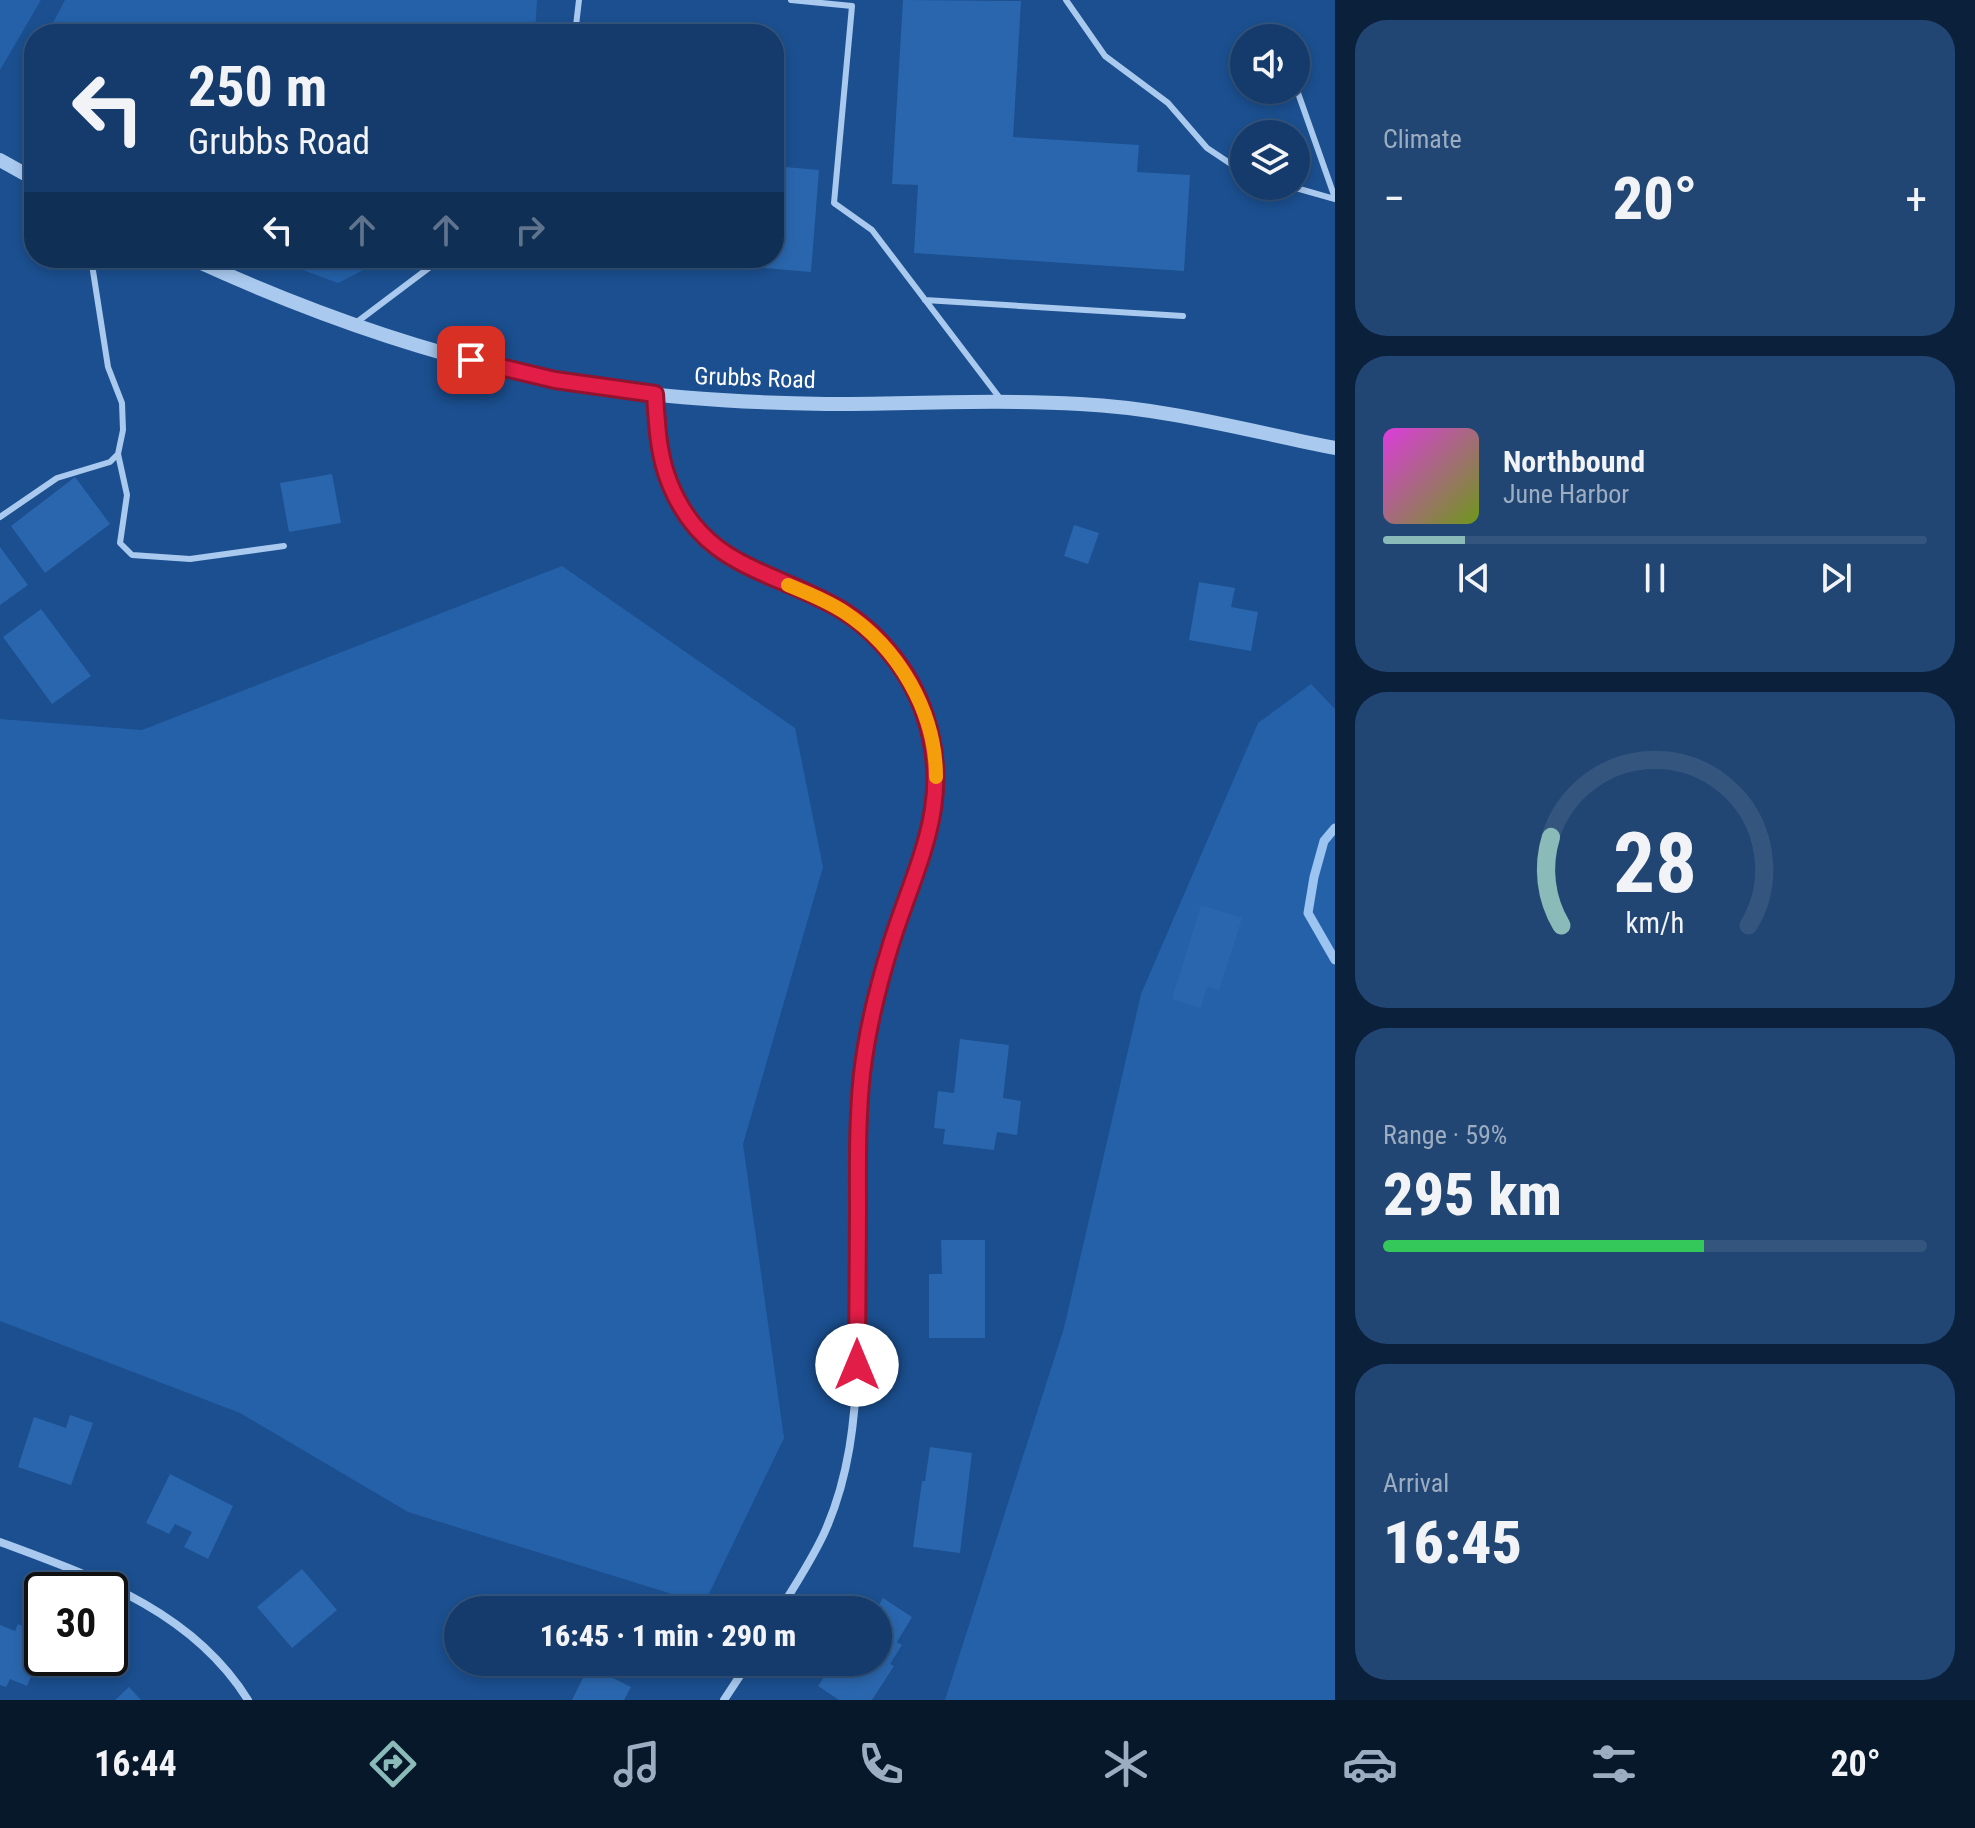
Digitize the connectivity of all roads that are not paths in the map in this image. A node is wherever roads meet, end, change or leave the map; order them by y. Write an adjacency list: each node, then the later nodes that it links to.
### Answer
1 (579, 0): 5 (lane)
2 (791, 0): 4 (lane)
3 (1066, 0): 8 (lane)
4 (853, 3): 15 (lane)
5 (576, 24)
6 (1302, 104): 11 (lane)
7 (0, 160): 9 (street)
8 (1230, 162)
9 (24, 173)
10 (1310, 191): 11 (lane)
11 (1335, 198)
12 (93, 268): 21 (lane)
13 (212, 268): 17 (street, Grubbs Road)
14 (429, 268): 17 (lane)
15 (925, 300): 16 (lane); 19 (lane)
16 (1183, 316)
17 (354, 325): 18 (street, Grubbs Road)
18 (655, 394): 19 (street, Grubbs Road); 25 (street)
19 (1002, 402): 20 (street, Grubbs Road)
20 (1335, 448)
21 (118, 454): 22 (lane); 23 (lane)
22 (0, 517)
23 (284, 546)
24 (0, 1542): 27 (street)
25 (788, 1596)
26 (740, 1676): 28 (street)
27 (248, 1700)
28 (724, 1700)

